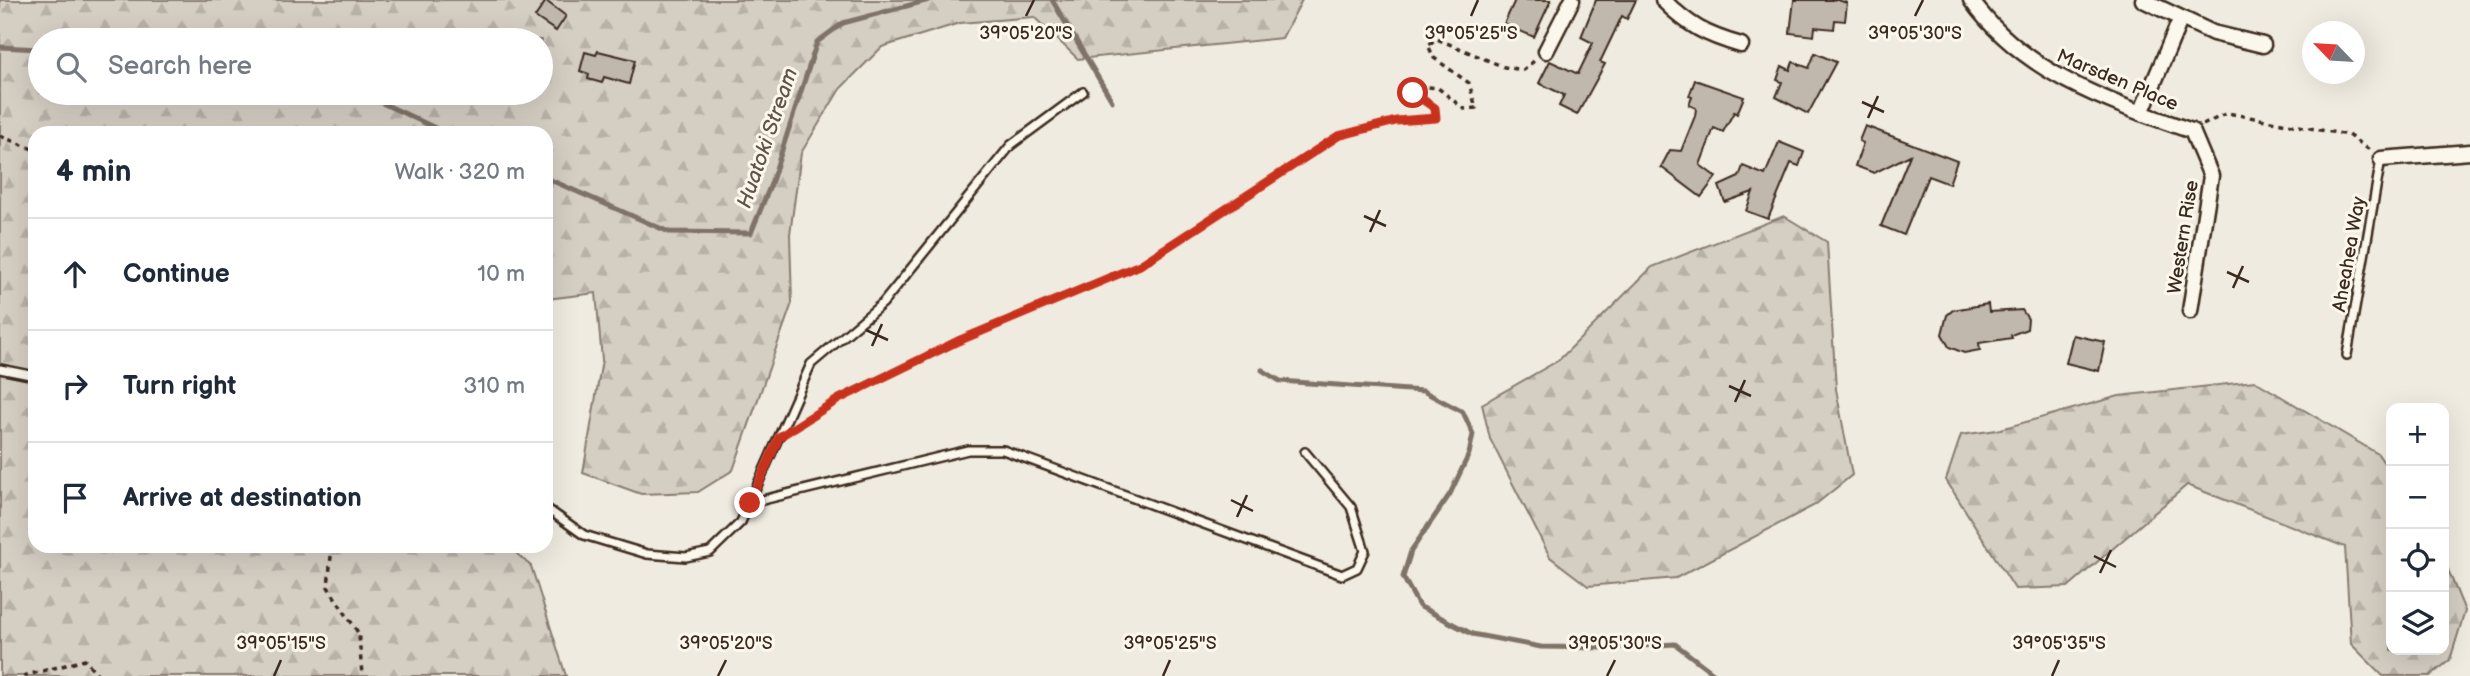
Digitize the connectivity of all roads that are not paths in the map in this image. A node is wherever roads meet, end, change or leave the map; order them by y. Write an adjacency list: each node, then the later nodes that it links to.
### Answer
1 (1572, 0): 8 (street)
2 (1663, 0): 6 (street)
3 (1971, 0): 10 (street, Marsden Place)
4 (2143, 0): 5 (street)
5 (2180, 20): 7 (street); 10 (street)
6 (1741, 45)
7 (2263, 45)
8 (1546, 51)
9 (1083, 92): 19 (lane)
10 (2141, 113): 11 (street, Marsden Place)
11 (2192, 131): 14 (street, Western Rise)
12 (2470, 152): 13 (street)
13 (2381, 159): 15 (lane, Aheahea Way)
14 (2190, 311)
15 (2347, 355)
16 (0, 369): 17 (lane)
17 (28, 375)
18 (1305, 452): 19 (lane)
19 (750, 503): 20 (lane)
20 (553, 513)

